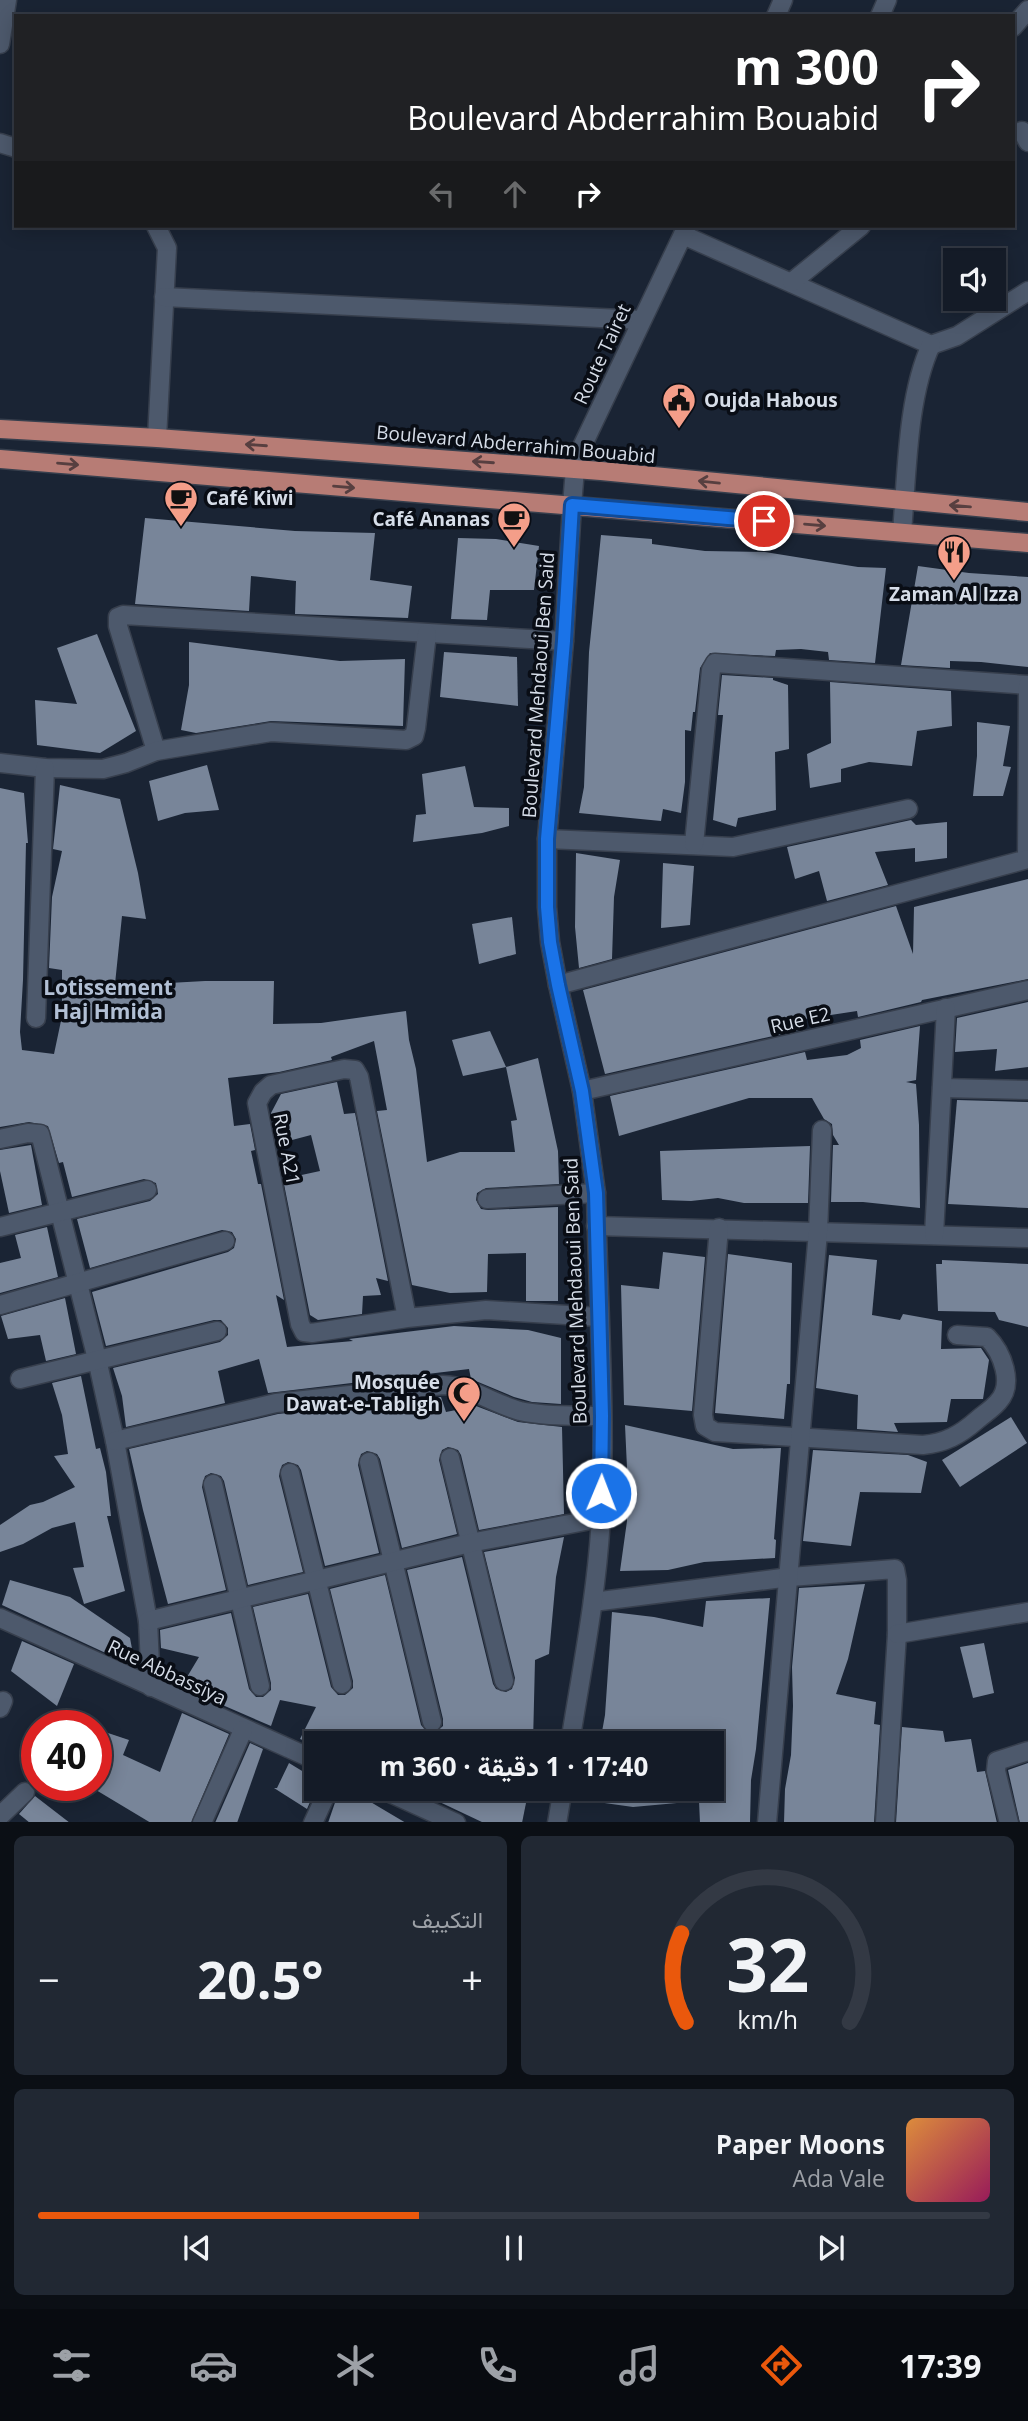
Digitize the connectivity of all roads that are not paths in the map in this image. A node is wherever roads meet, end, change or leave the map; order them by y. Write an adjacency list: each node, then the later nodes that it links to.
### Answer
1 (6, 0): 4 (street)
2 (1028, 10): 3 (street)
3 (1015, 25)
4 (0, 44)
5 (157, 228): 10 (street)
6 (859, 228): 8 (street)
7 (685, 230): 8 (street); 11 (street, Route Tairet)
8 (793, 282): 12 (street)
9 (1028, 291): 12 (street)
10 (164, 297): 11 (street); 14 (street)
11 (641, 320): 16 (street, Route Tairet)
12 (931, 345): 17 (street)
13 (0, 429): 14 (main road, Boulevard Abderrahim Bouabid)
14 (157, 438): 16 (main road, Boulevard Abderrahim Bouabid, one-way to 14)
15 (0, 459): 18 (main road, one-way to 18)
16 (575, 469): 17 (main road, Boulevard Abderrahim Bouabid, one-way to 16); 18 (street, Route Tairet)
17 (904, 502): 19 (main road, Boulevard Abderrahim Bouabid, one-way to 17); 20 (street)
18 (572, 505): 20 (main road, one-way to 20); 23 (street, Boulevard Mehdaoui Ben Said)
19 (1028, 512)
20 (902, 532): 21 (main road)
21 (1028, 543)
22 (427, 634): 23 (street); 25 (street); 25 (street)
23 (564, 641): 29 (street, Boulevard Mehdaoui Ben Said)
24 (1028, 685): 30 (street); 31 (street)
25 (156, 751): 27 (street)
26 (0, 763): 27 (street)
27 (45, 768): 35 (street)
28 (908, 809): 30 (street)
29 (547, 839): 30 (street); 32 (street, Boulevard Mehdaoui Ben Said)
30 (694, 844)
31 (1028, 859): 32 (street)
32 (558, 985): 38 (street, Boulevard Mehdaoui Ben Said)
33 (1028, 990): 34 (street, Rue E2)
34 (946, 1008): 36 (street); 38 (street, Rue E2)
35 (36, 1018)
36 (942, 1088): 37 (street); 49 (street)
37 (1028, 1090)
38 (582, 1091): 42 (street, Boulevard Mehdaoui Ben Said)
39 (822, 1130): 48 (street)
40 (0, 1139): 44 (street)
41 (147, 1190): 44 (street)
42 (596, 1193): 43 (street); 45 (street, Boulevard Mehdaoui Ben Said)
43 (487, 1199)
44 (60, 1211): 46 (street); 52 (street)
45 (596, 1226): 47 (street); 54 (street, Boulevard Mehdaoui Ben Said)
46 (0, 1227)
47 (719, 1228): 48 (street); 61 (street)
48 (818, 1232): 49 (street); 61 (street)
49 (934, 1235): 50 (street)
50 (1028, 1238)
51 (225, 1241): 52 (street)
52 (78, 1284): 53 (street); 58 (street)
53 (0, 1305)
54 (598, 1317): 55 (street, Rue A21); 60 (street, Boulevard Mehdaoui Ben Said)
55 (407, 1318): 55 (street, Rue A21)
56 (216, 1331): 58 (street)
57 (957, 1335): 61 (street)
58 (97, 1359): 59 (street); 62 (street)
59 (20, 1379)
60 (602, 1416): 62 (street); 67 (street, Boulevard Mehdaoui Ben Said)
61 (801, 1437): 70 (street)
62 (115, 1441): 76 (street)
63 (450, 1458): 68 (street)
64 (369, 1461): 69 (street)
65 (290, 1473): 71 (street)
66 (213, 1484): 72 (street)
67 (601, 1518): 68 (street); 73 (street, Boulevard Mehdaoui Ben Said)
68 (471, 1543): 69 (street); 78 (street)
69 (393, 1561): 71 (street); 82 (street)
70 (790, 1577): 73 (street); 77 (street); 97 (street)
71 (316, 1579): 72 (street); 79 (street)
72 (239, 1598): 76 (street); 80 (street)
73 (593, 1602): 84 (street, Boulevard Mehdaoui Ben Said)
74 (1028, 1612): 77 (street)
75 (0, 1618): 81 (street, Rue Abbassiya)
76 (148, 1621): 81 (street)
77 (897, 1634): 98 (street)
78 (504, 1681)
79 (342, 1684)
80 (260, 1686)
81 (151, 1687): 83 (street, Rue Abbassiya)
82 (432, 1722)
83 (243, 1730): 86 (street, Rue Abbassiya); 93 (street)
84 (572, 1731)
85 (1028, 1751): 99 (street)
86 (304, 1756)
87 (21, 1796): 91 (street)
88 (323, 1801): 94 (street)
89 (404, 1801): 92 (street)
90 (561, 1801): 96 (street)
91 (0, 1816)
92 (436, 1818): 95 (street)
93 (202, 1822)
94 (313, 1822)
95 (456, 1822)
96 (557, 1822)
97 (767, 1822)
98 (885, 1822)
99 (1009, 1822)

